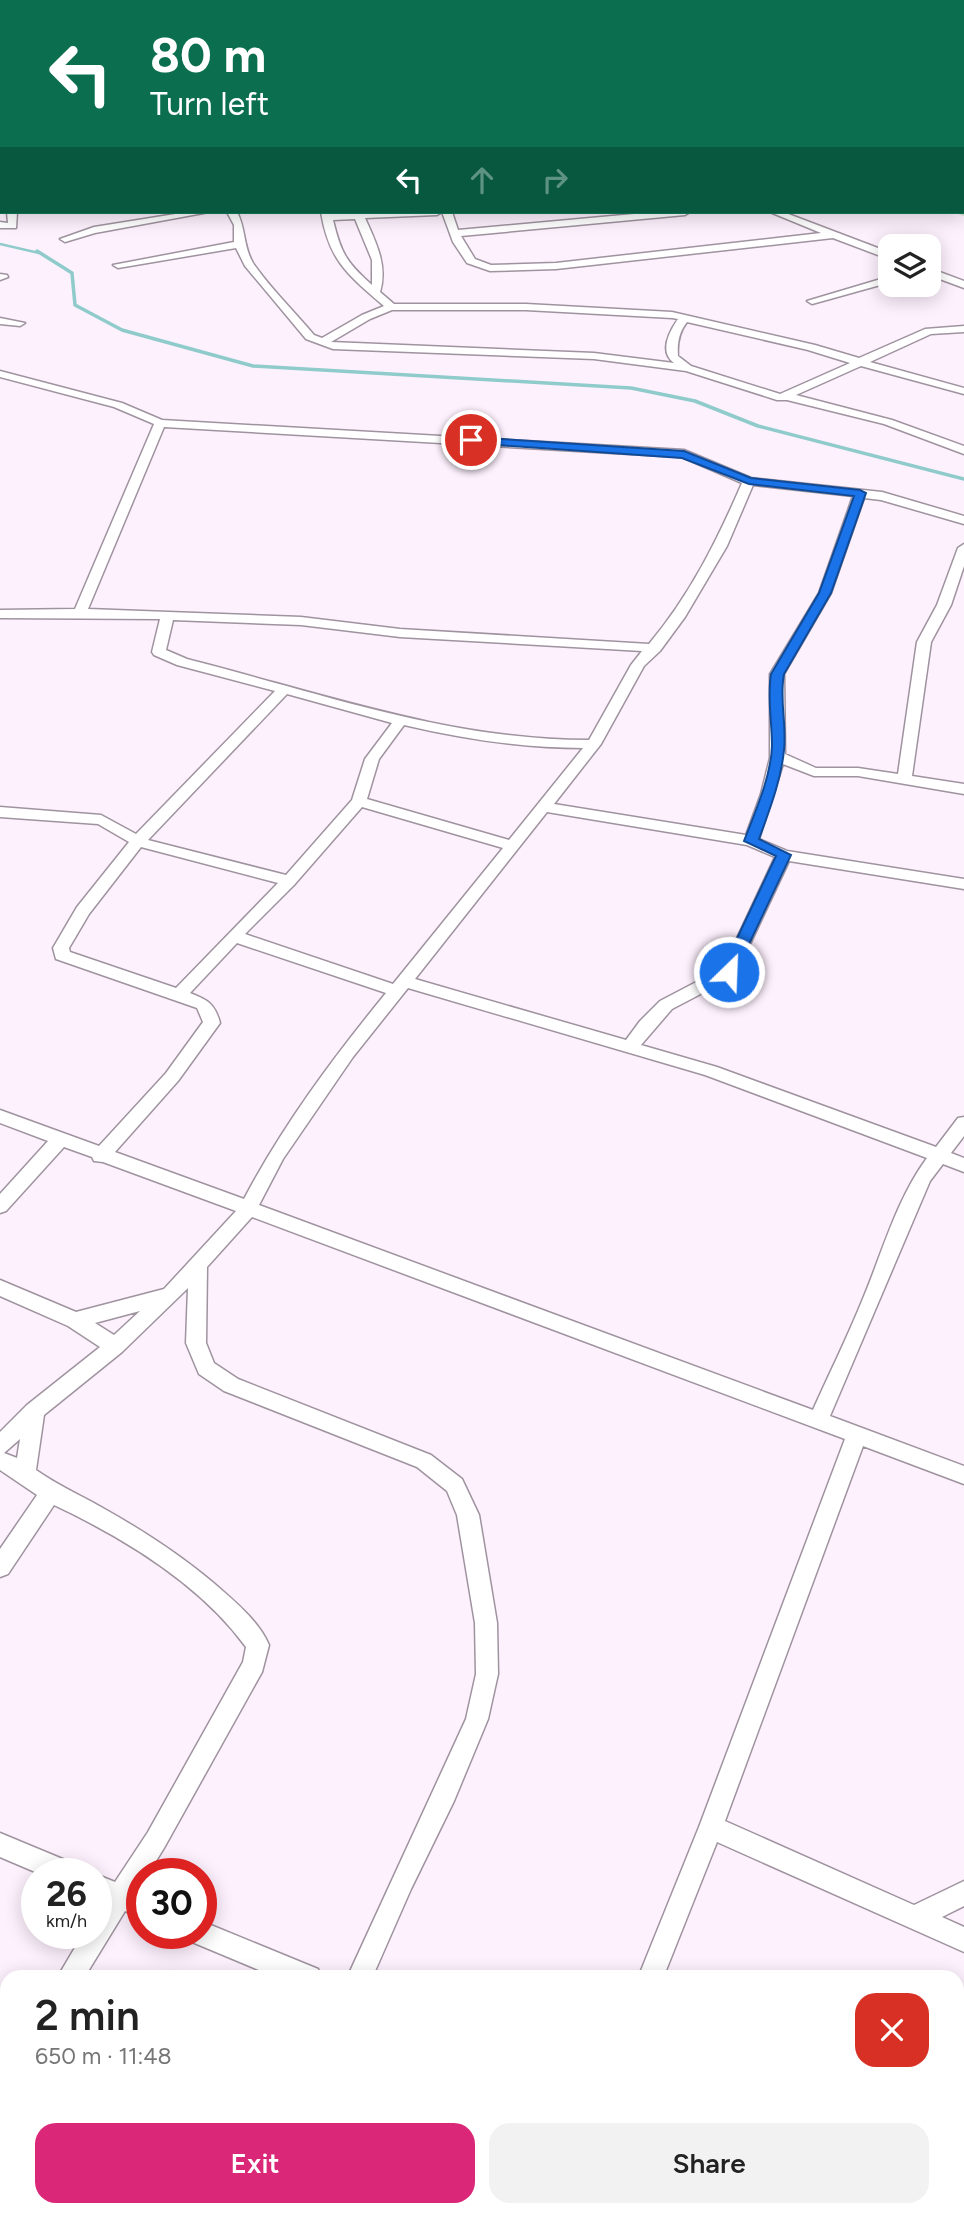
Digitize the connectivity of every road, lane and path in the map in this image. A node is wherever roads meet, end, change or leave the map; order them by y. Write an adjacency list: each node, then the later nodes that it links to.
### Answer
1 (12, 214): 9 (street)
2 (192, 214): 12 (street)
3 (233, 214): 13 (street)
4 (358, 214): 8 (street); 19 (street)
5 (448, 214): 10 (street)
6 (663, 214): 10 (street)
7 (780, 214): 11 (street)
8 (327, 215): 19 (street)
9 (0, 225)
10 (457, 233): 11 (street)
11 (833, 235): 14 (street)
12 (65, 239)
13 (239, 244): 15 (street); 26 (street)
14 (878, 252)
15 (118, 265)
16 (941, 276): 18 (street)
17 (878, 283): 20 (street)
18 (964, 285)
19 (376, 291): 21 (street)
20 (812, 301)
21 (391, 307): 22 (street); 26 (street)
22 (685, 317): 27 (street); 28 (street)
23 (0, 321): 24 (street)
24 (20, 323)
25 (964, 329): 27 (street)
26 (321, 343): 28 (street)
27 (860, 363): 30 (street); 31 (street)
28 (687, 368): 31 (street)
29 (0, 374): 32 (street)
30 (964, 391)
31 (786, 396): 33 (street)
32 (160, 423): 34 (street); 38 (street)
33 (964, 450)
34 (749, 481): 35 (street); 41 (street)
35 (860, 493): 36 (street); 45 (street)
36 (964, 520)
37 (964, 548): 46 (street)
38 (80, 613): 39 (street); 40 (street)
39 (0, 614)
40 (167, 615): 41 (street); 42 (street)
41 (655, 648): 44 (street)
42 (285, 688): 43 (street); 52 (street)
43 (402, 719): 44 (street); 48 (street)
44 (594, 744): 49 (street)
45 (777, 756): 46 (street); 51 (street)
46 (904, 780): 47 (street)
47 (964, 789)
48 (359, 801): 53 (street); 55 (street)
49 (544, 807): 51 (street); 53 (street)
50 (0, 812): 52 (street)
51 (751, 841): 54 (street)
52 (139, 842): 55 (street); 59 (street)
53 (510, 845): 58 (street)
54 (784, 855): 56 (street); 60 (street)
55 (289, 881): 57 (street)
56 (964, 884)
57 (234, 936): 58 (street); 59 (street)
58 (402, 987): 60 (street); 68 (street)
59 (178, 996): 65 (street)
60 (630, 1048): 64 (street)
61 (0, 1116): 63 (street)
62 (964, 1123): 64 (street)
63 (60, 1140): 65 (street); 67 (street)
64 (938, 1155): 66 (street); 75 (street)
65 (100, 1156): 68 (street)
66 (964, 1165)
67 (0, 1206)
68 (247, 1211): 69 (street); 75 (street)
69 (198, 1266): 71 (street); 94 (street)
70 (0, 1288): 72 (street)
71 (170, 1295): 72 (street); 73 (street)
72 (75, 1320): 73 (street)
73 (114, 1346): 74 (street)
74 (34, 1410): 77 (street); 79 (street)
75 (818, 1421): 76 (street)
76 (856, 1437): 80 (street); 83 (street)
77 (0, 1446)
78 (0, 1461): 79 (street)
79 (25, 1474): 81 (street)
80 (964, 1475)
81 (51, 1492): 82 (street); 86 (street)
82 (0, 1567)
83 (711, 1827): 89 (street); 95 (street)
84 (0, 1845): 85 (street)
85 (30, 1858)
86 (154, 1858)
87 (964, 1893): 89 (street)
88 (126, 1908): 92 (street)
89 (915, 1918): 91 (street)
90 (217, 1940): 93 (street)
91 (964, 1940)
92 (76, 1970)
93 (290, 1970)
94 (363, 1970)
95 (653, 1970)

